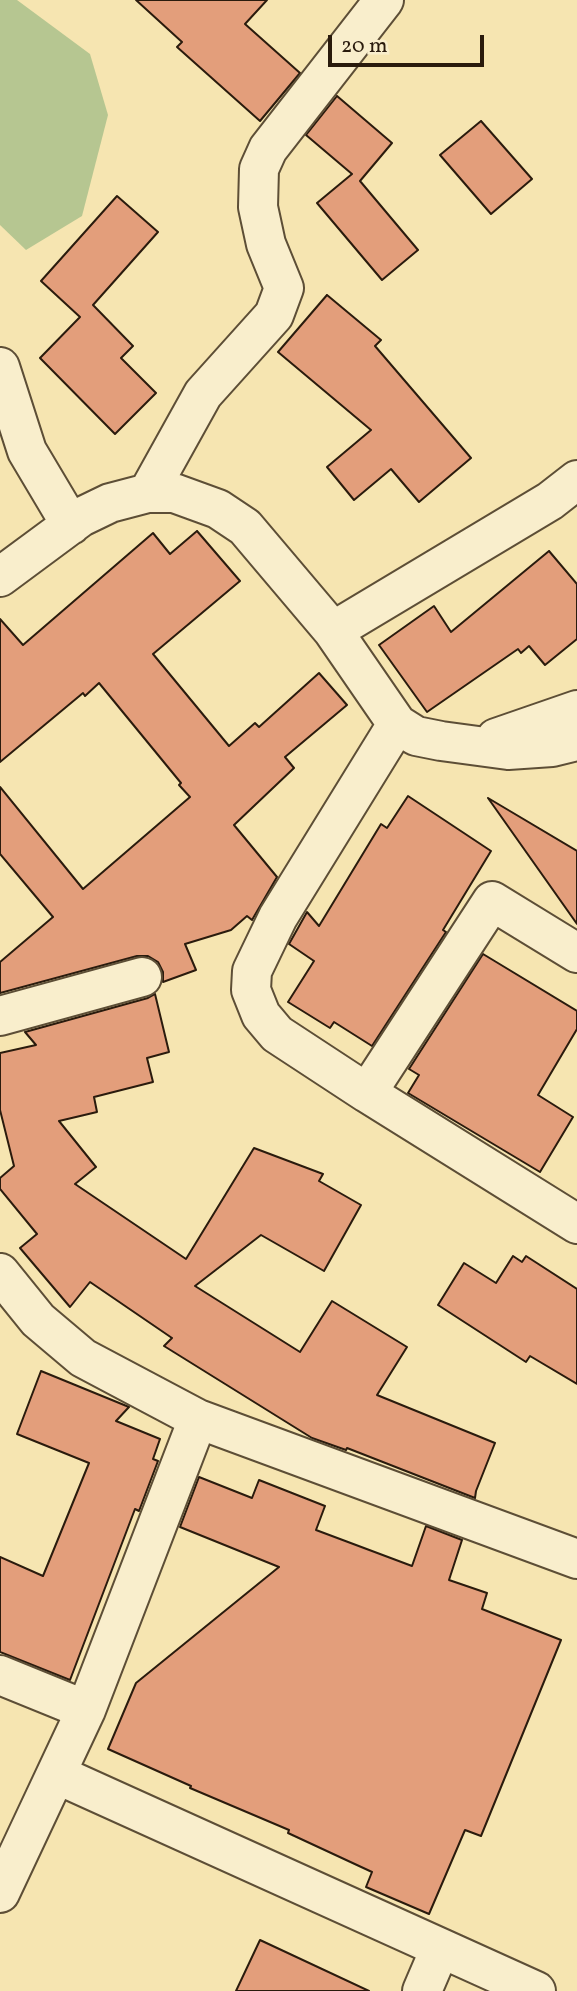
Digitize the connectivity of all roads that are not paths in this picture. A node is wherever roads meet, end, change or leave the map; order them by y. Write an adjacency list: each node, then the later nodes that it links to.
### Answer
1 (384, 0): 4 (street)
2 (0, 367): 5 (street)
3 (577, 480): 7 (street)
4 (148, 493): 5 (street); 7 (street)
5 (71, 525): 6 (street)
6 (0, 577)
7 (333, 631): 9 (street)
8 (577, 709): 11 (street)
9 (397, 724): 11 (street); 15 (street)
10 (577, 741): 11 (street)
11 (474, 745)
12 (577, 953): 15 (street)
13 (142, 977): 14 (street)
14 (0, 1016)
15 (367, 1093): 16 (street)
16 (577, 1224)
17 (0, 1273): 18 (street)
18 (198, 1419): 19 (street); 21 (street)
19 (577, 1559)
20 (0, 1675): 21 (street)
21 (86, 1710): 22 (street)
22 (56, 1774): 23 (street); 24 (street)
23 (0, 1893)
24 (440, 1949): 25 (street); 26 (street)
25 (422, 1991)
26 (536, 1991)

